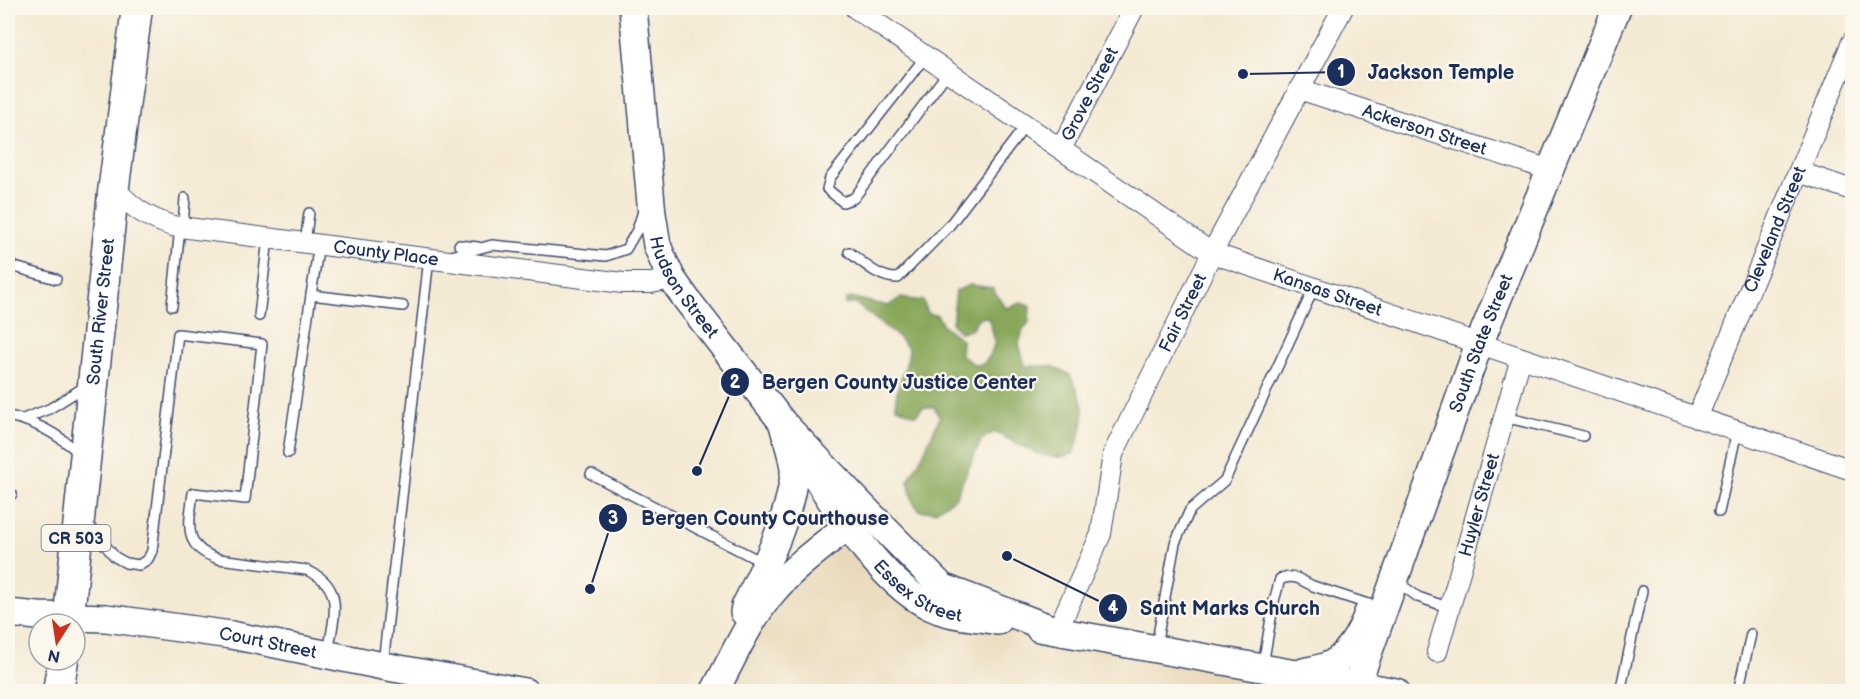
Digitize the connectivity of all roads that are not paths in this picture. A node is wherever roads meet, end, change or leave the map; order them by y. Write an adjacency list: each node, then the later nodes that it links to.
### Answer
1 (137, 8): 16 (main road, South River Street / CR 503)
2 (633, 8): 13 (main road, Hudson Street)
3 (855, 8): 8 (street, Kansas Street)
4 (1134, 8): 12 (street, Grove Street)
5 (1343, 8): 10 (street, Fair Street)
6 (1617, 8): 14 (main road, South State Street)
7 (1852, 42): 15 (street, Cleveland Street)
8 (926, 56): 9 (street, Kansas Street); 9 (lane)
9 (948, 72): 11 (street, Kansas Street)
10 (1299, 89): 14 (street, Ackerson Street); 26 (street, Fair Street)
11 (1026, 125): 12 (street, Kansas Street); 25 (lane)
12 (1061, 149): 26 (street, Kansas Street)
13 (646, 158): 24 (lane); 30 (main road, Hudson Street)
14 (1550, 170): 36 (main road, South State Street)
15 (1799, 172): 17 (street); 41 (street, Cleveland Street)
16 (114, 188): 20 (street, County Place); 38 (main road, South River Street / CR 503)
17 (1852, 190)
18 (185, 198): 20 (lane)
19 (309, 213): 22 (lane)
20 (181, 227): 21 (street, County Place); 33 (lane)
21 (268, 238): 22 (street, County Place); 35 (lane)
22 (312, 244): 27 (street, County Place); 32 (lane)
23 (459, 245): 24 (lane)
24 (483, 247): 27 (lane)
25 (849, 252)
26 (1212, 253): 31 (street, Kansas Street); 63 (street, Fair Street)
27 (434, 259): 30 (street, County Place); 69 (lane)
28 (8, 265): 29 (lane)
29 (56, 279)
30 (672, 279): 43 (main road, Hudson Street)
31 (1314, 288): 36 (street, Kansas Street); 66 (lane)
32 (311, 295): 34 (lane); 46 (lane)
33 (172, 306)
34 (403, 306)
35 (260, 316)
36 (1479, 344): 37 (street, Kansas Street); 54 (main road, South State Street)
37 (1521, 358): 40 (street, Huyler Street); 41 (street, Kansas Street)
38 (93, 382): 42 (lane); 47 (main road, South River Street / CR 503)
39 (8, 416): 42 (lane)
40 (1504, 417): 45 (lane); 58 (street, Huyler Street)
41 (1697, 418): 44 (street, Kansas Street)
42 (23, 419): 47 (lane)
43 (783, 423): 52 (main road, Hudson Street); 53 (main road)
44 (1737, 431): 48 (street, Kansas Street); 50 (lane)
45 (1583, 436)
46 (288, 453)
47 (85, 459): 51 (main road, South River Street / CR 503)
48 (1852, 470)
49 (591, 474): 53 (lane)
50 (1719, 512)
51 (79, 514): 59 (main road, South River Street / CR 503); 68 (lane)
52 (858, 517): 55 (main road, Hudson Street); 63 (main road, Essex Street); 65 (main road)
53 (766, 564): 65 (main road)
54 (1394, 579): 57 (main road); 58 (lane); 75 (main road, South State Street)
55 (942, 587): 63 (main road, Essex Street)
56 (1642, 591): 80 (lane)
57 (1371, 605): 70 (lane); 72 (main road)
58 (1450, 608): 67 (street, Huyler Street)
59 (69, 612)
60 (8, 613): 61 (main road, Court Street)
61 (27, 615)
62 (87, 619): 68 (main road, Court Street)
63 (1057, 631): 66 (main road, Essex Street)
64 (1751, 634): 81 (lane)
65 (743, 637): 73 (main road)
66 (1156, 648): 70 (main road, Essex Street)
67 (1437, 652)
68 (328, 655): 69 (main road, Court Street)
69 (383, 666): 74 (main road, Court Street)
70 (1263, 667): 72 (main road, Essex Street)
71 (61, 672): 76 (main road)
72 (1298, 674): 75 (main road, Essex Street)
73 (719, 683): 78 (main road)
74 (479, 688): 77 (main road, Court Street)
75 (1354, 688): 79 (main road, Essex Street)
76 (58, 692)
77 (525, 692)
78 (703, 692)
79 (1396, 692)
80 (1620, 692)
81 (1738, 692)

